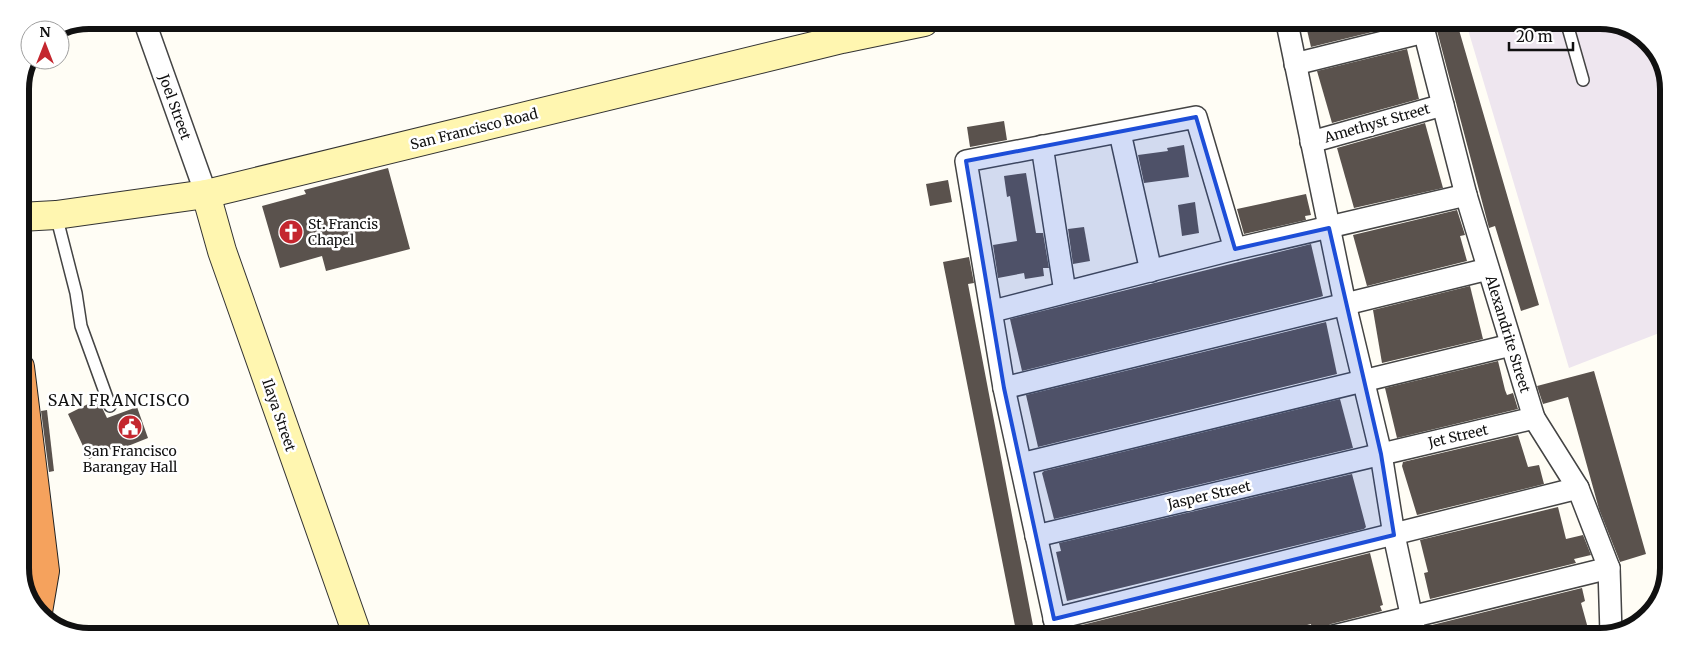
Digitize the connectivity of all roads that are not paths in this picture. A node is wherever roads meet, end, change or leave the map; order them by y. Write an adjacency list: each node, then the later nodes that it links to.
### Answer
1 (147, 29): 13 (street, Joel Street)
2 (890, 29): 13 (main road, San Francisco Road)
3 (1288, 29): 7 (street)
4 (1419, 29): 7 (street)
5 (1423, 29): 9 (street, Alexandrite Street)
6 (1569, 29): 8 (lane)
7 (1296, 64): 11 (street)
8 (1584, 80)
9 (1443, 105): 11 (street, Amethyst Street); 14 (street, Alexandrite Street)
10 (1120, 133): 12 (street); 18 (street); 20 (street)
11 (1311, 142): 17 (street)
12 (1042, 146): 21 (street); 23 (street)
13 (206, 194): 15 (main road, San Francisco Road); 40 (main road, Ilaya Street)
14 (1466, 195): 17 (street); 19 (street, Alexandrite Street)
15 (56, 215): 16 (main road, San Francisco Road); 27 (lane)
16 (29, 216)
17 (1329, 228): 18 (street); 22 (street)
18 (1235, 249): 20 (street)
19 (1488, 270): 22 (street); 24 (street, Alexandrite Street)
20 (1151, 271): 21 (street)
21 (1065, 292): 23 (street)
22 (1345, 304): 25 (street); 26 (street)
23 (993, 311): 26 (street)
24 (1510, 345): 25 (street); 28 (street, Alexandrite Street)
25 (1362, 382): 30 (street); 31 (street)
26 (1004, 388): 31 (street)
27 (110, 406)
28 (1534, 418): 30 (street, Jet Street); 32 (street, Alexandrite Street)
29 (29, 440): 36 (highway)
30 (1381, 454): 33 (street, Jasper Street); 34 (street)
31 (1020, 464): 33 (street)
32 (1578, 488): 34 (street); 35 (street, Alexandrite Street)
33 (1036, 536): 37 (street)
34 (1394, 536): 37 (street); 38 (street)
35 (1609, 568): 38 (street); 39 (street, Alexandrite Street)
36 (40, 603)
37 (1056, 627)
38 (1414, 627)
39 (1611, 627)
40 (354, 628)

